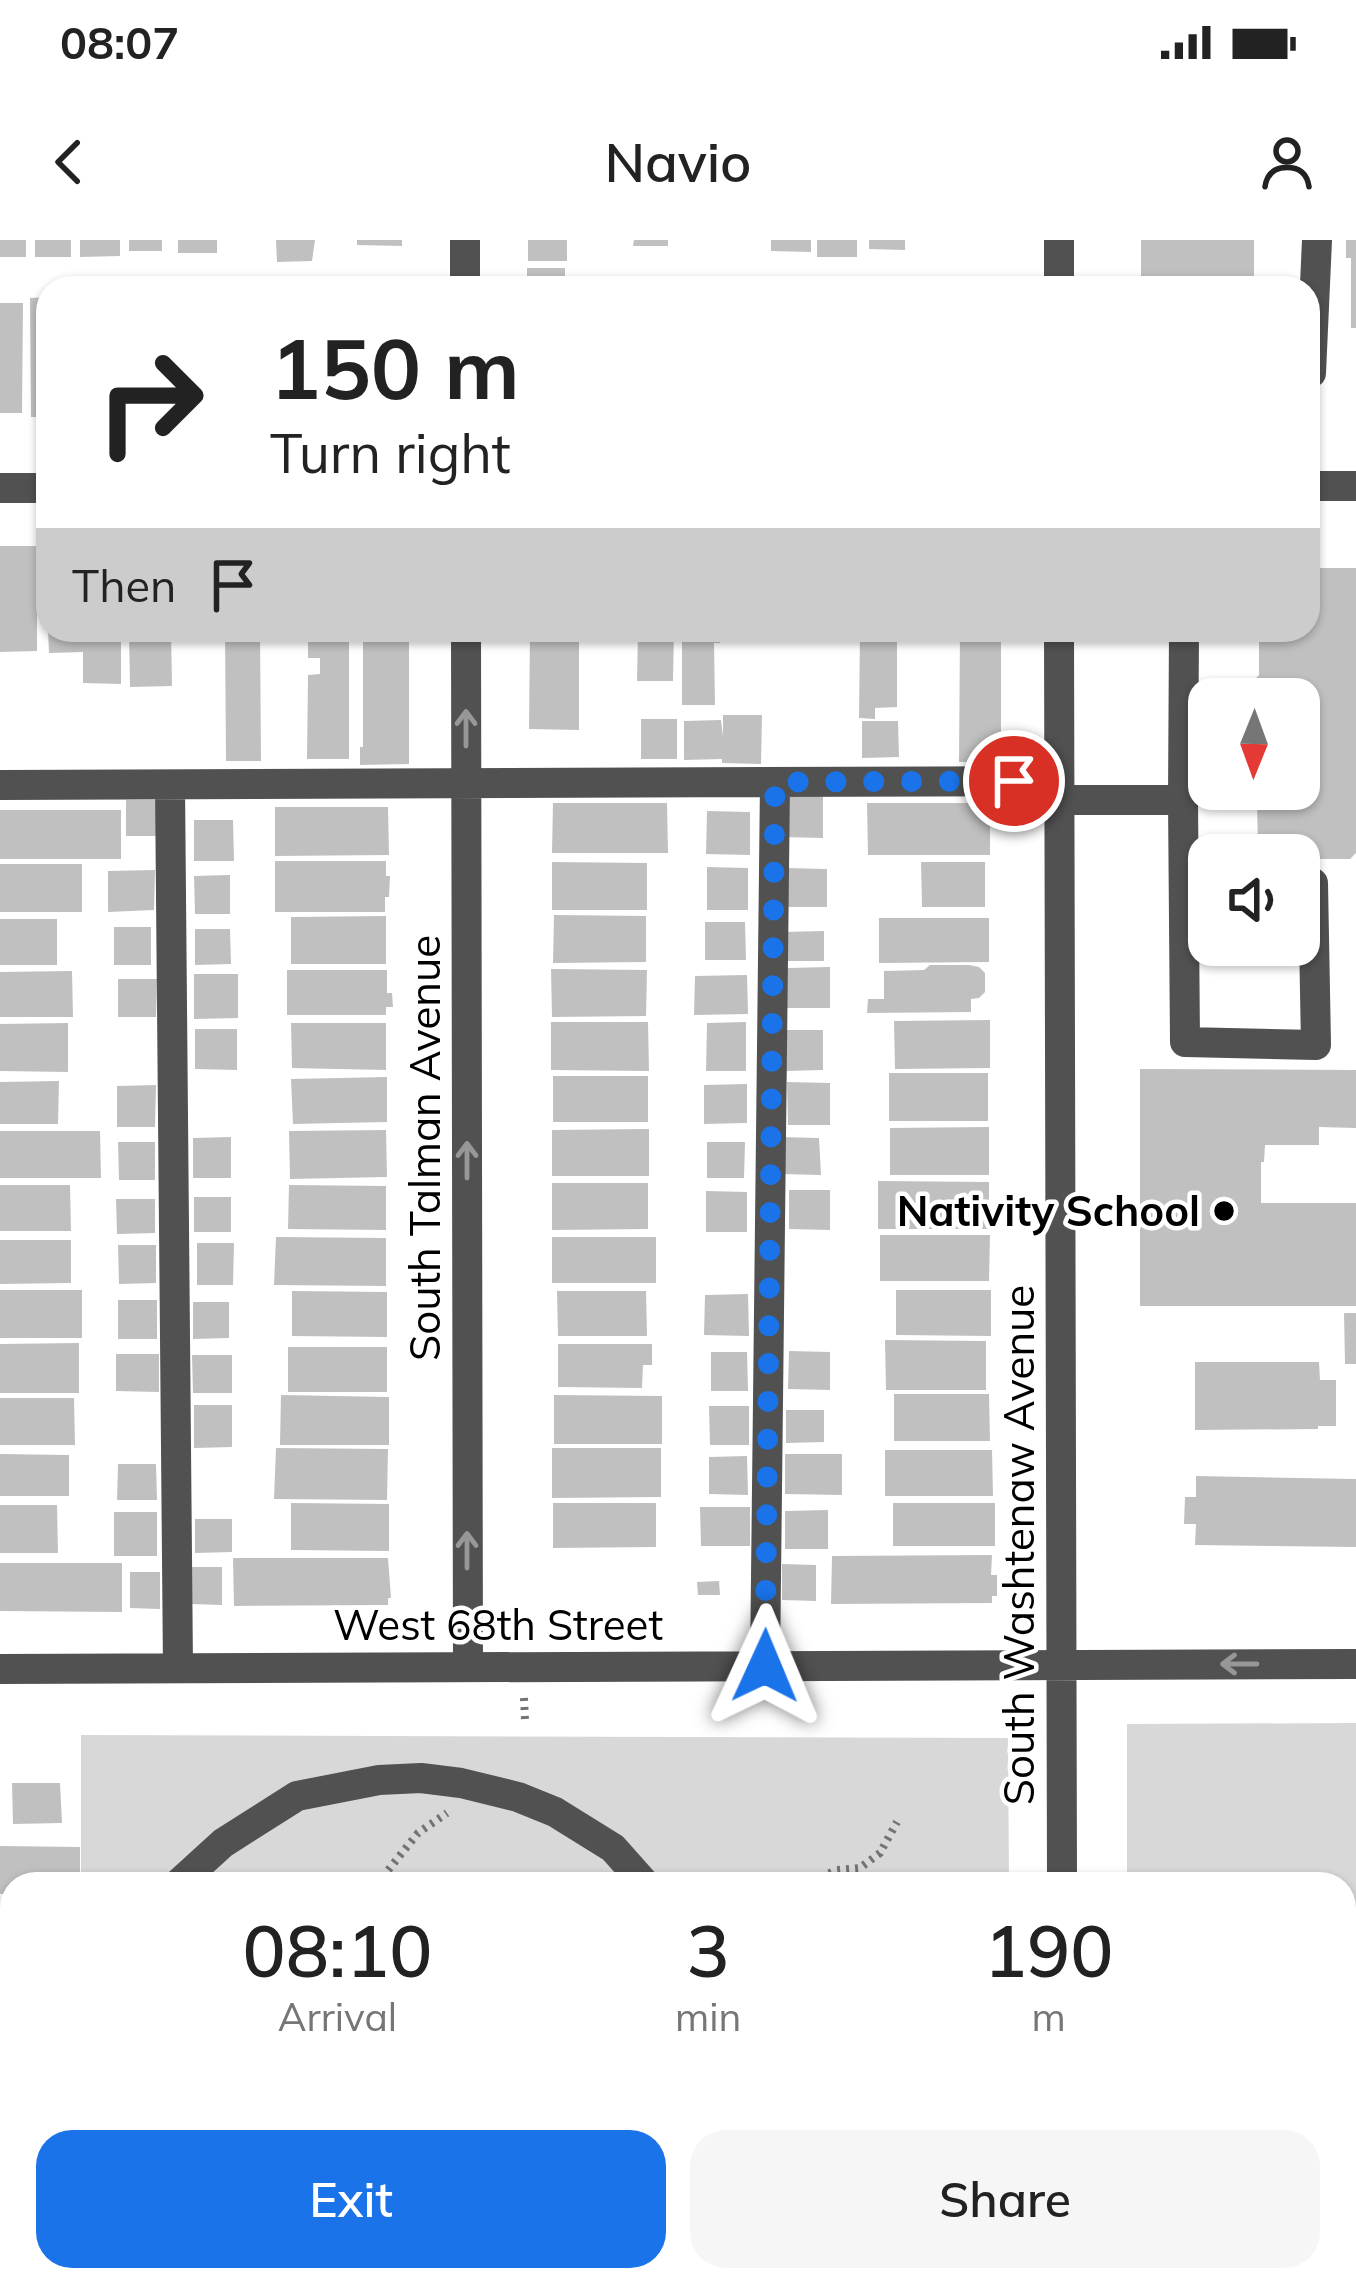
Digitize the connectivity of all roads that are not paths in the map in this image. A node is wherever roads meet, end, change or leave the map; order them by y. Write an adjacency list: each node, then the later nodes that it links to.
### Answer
1 (465, 240): 4 (street)
2 (1059, 240): 5 (street)
3 (1317, 240): 6 (street)
4 (465, 276)
5 (1059, 276)
6 (1315, 276)
7 (1320, 486): 8 (street)
8 (1356, 486)
9 (0, 488): 10 (street)
10 (36, 488)
11 (466, 642): 15 (street, South Talman Avenue, one-way to 11)
12 (1059, 642): 18 (street, South Washtenaw Avenue)
13 (1184, 642): 19 (street)
14 (775, 782): 15 (street); 18 (street); 23 (street)
15 (466, 784): 17 (street); 24 (street, South Talman Avenue, one-way to 15)
16 (0, 785): 17 (street)
17 (170, 785): 25 (street)
18 (1059, 791): 19 (street); 22 (street, South Washtenaw Avenue)
19 (1184, 800): 20 (street)
20 (1315, 966)
21 (1356, 1664): 22 (street, West 68th Street, one-way to 22)
22 (1061, 1665): 23 (street, West 68th Street); 29 (street, South Washtenaw Avenue)
23 (765, 1666): 24 (street, West 68th Street)
24 (468, 1667): 25 (street, West 68th Street)
25 (178, 1668): 26 (street, West 68th Street)
26 (0, 1669)
27 (191, 1872): 28 (street)
28 (634, 1872)
29 (1062, 1872)

